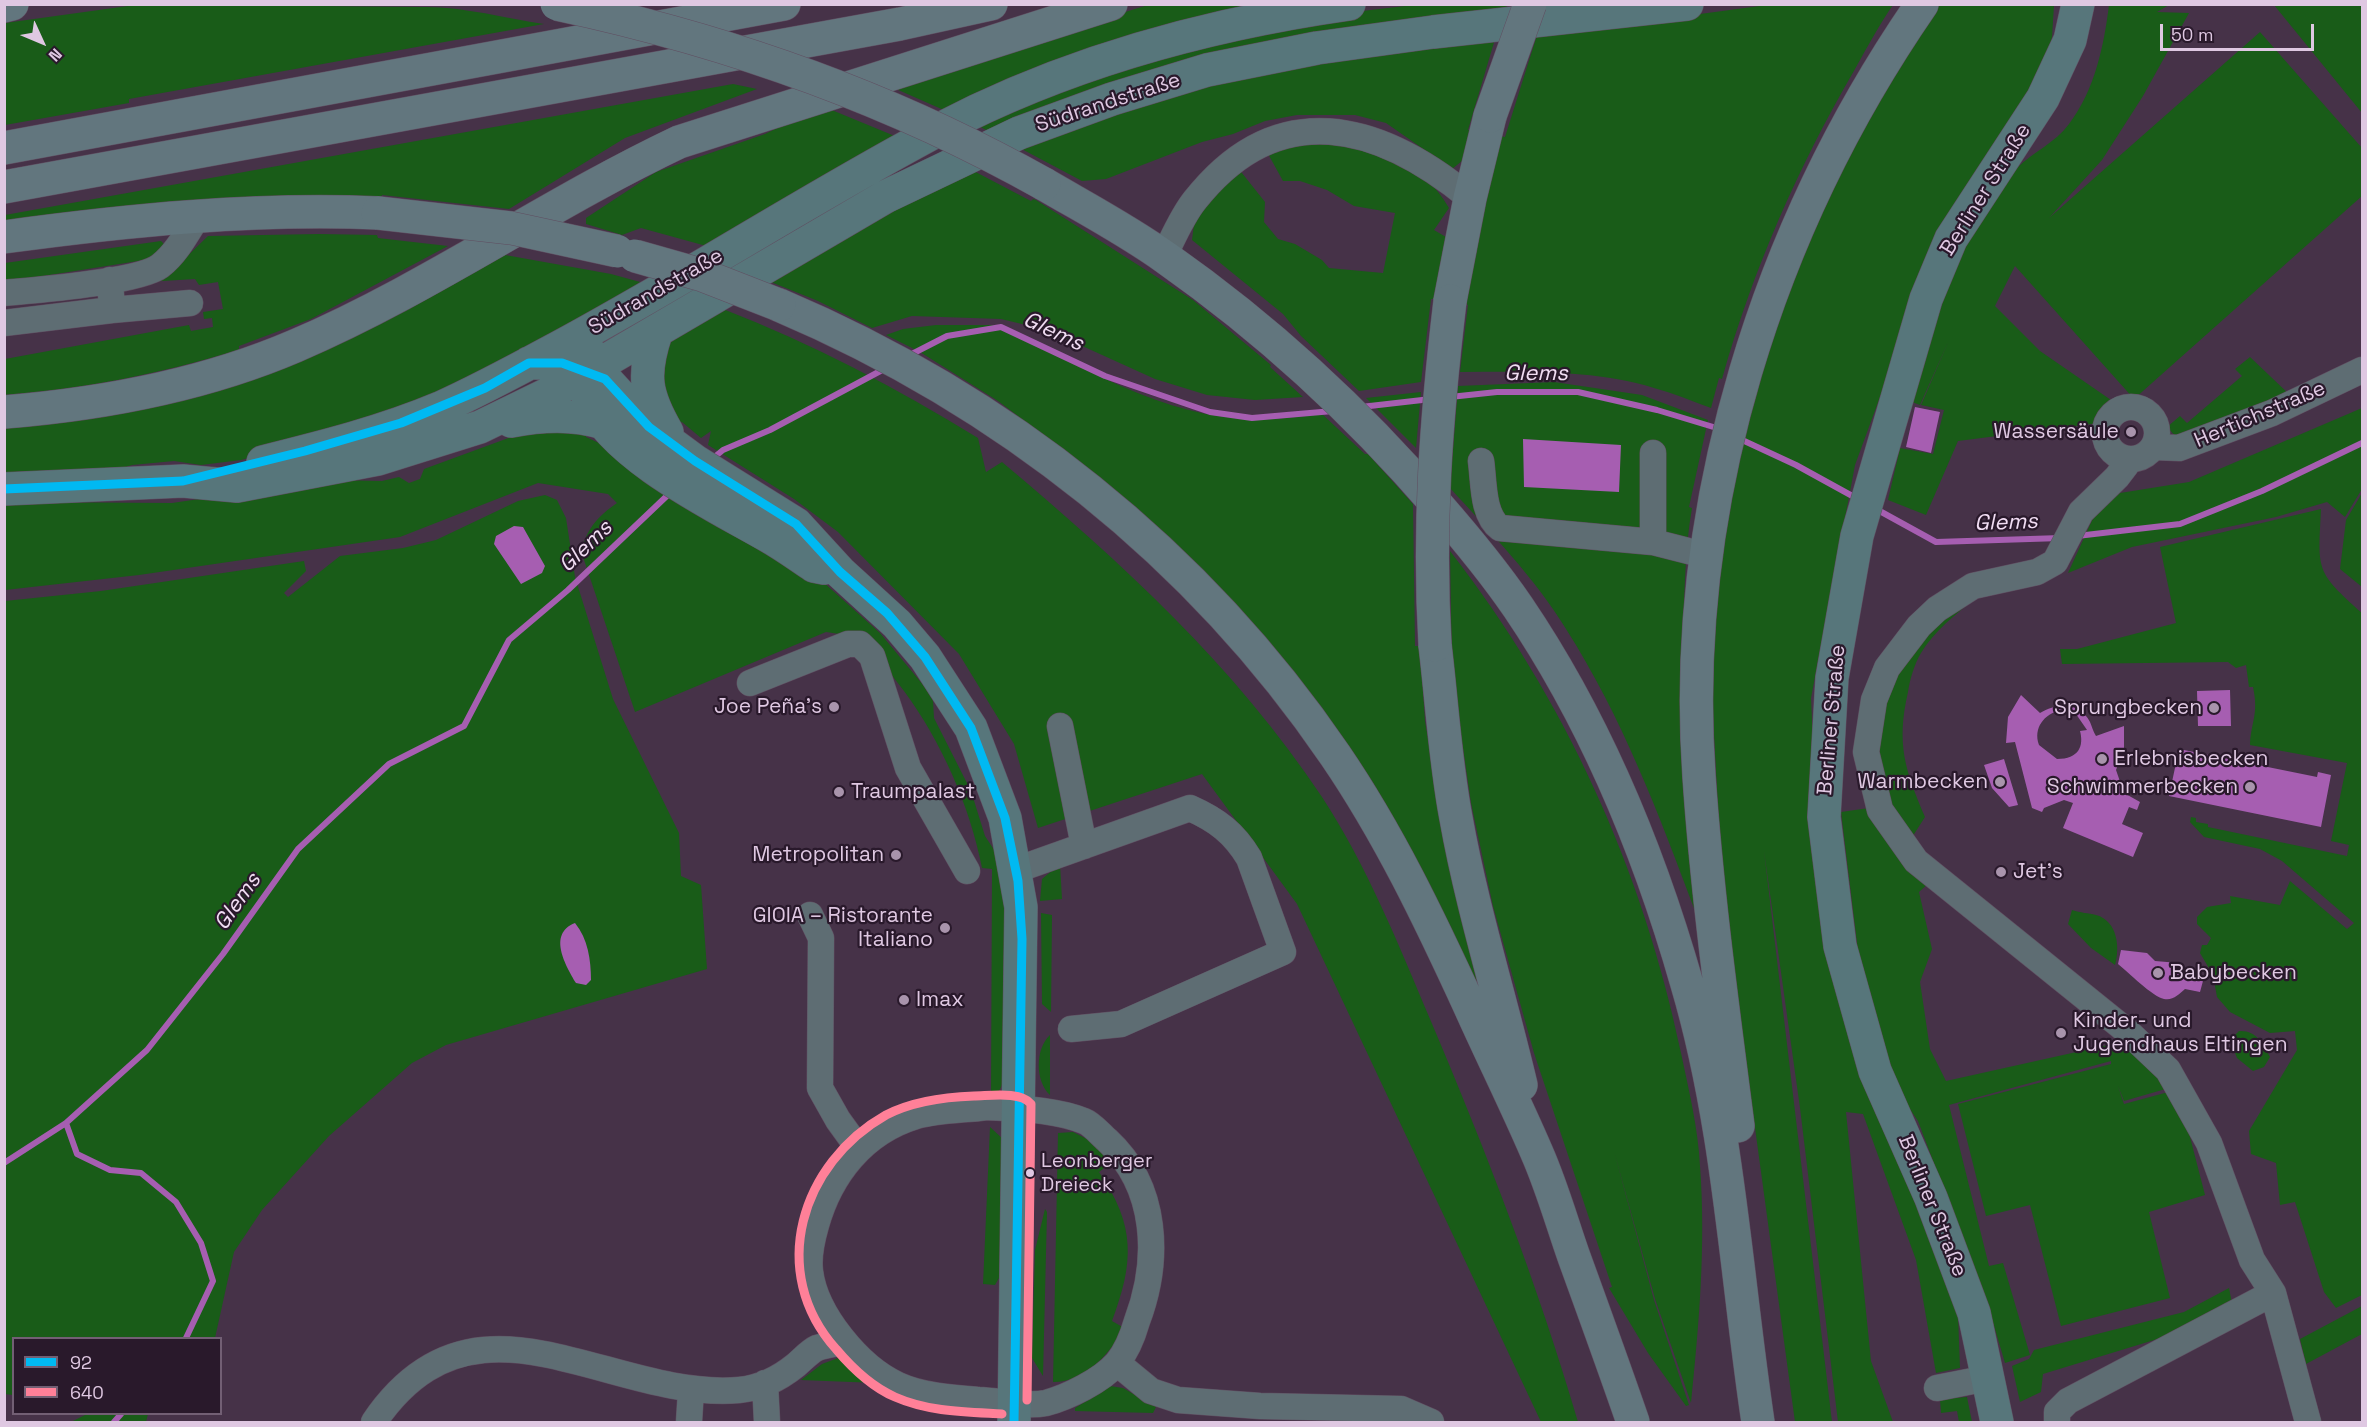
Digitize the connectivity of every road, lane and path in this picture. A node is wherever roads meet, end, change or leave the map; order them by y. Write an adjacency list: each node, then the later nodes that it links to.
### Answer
1 (12, 4): 12 (highway)
2 (557, 4): 19 (highway, bridge)
3 (784, 4): 14 (highway)
4 (991, 4): 15 (highway)
5 (1111, 4): 30 (highway)
6 (1349, 4): 24 (main road, Südrandstraße)
7 (1530, 4): 16 (highway, bridge)
8 (1687, 4): 26 (main road, Südrandstraße)
9 (1922, 4): 42 (highway)
10 (2059, 4): 13 (main road)
11 (2078, 4): 13 (main road, Berliner Straße)
12 (4, 6)
13 (2058, 66): 57 (main road, Berliner Straße)
14 (4, 148)
15 (4, 187)
16 (1470, 198): 19 (street); 52 (highway, bridge)
17 (199, 214): 18 (highway); 20 (street); 52 (highway, bridge)
18 (4, 237)
19 (1164, 256): 53 (highway)
20 (110, 280): 21 (street); 23 (street)
21 (4, 293)
22 (190, 303): 23 (street)
23 (112, 310): 25 (street)
24 (618, 316): 27 (main road, Südrandstraße); 29 (main road)
25 (4, 323)
26 (656, 333): 29 (main road, Südrandstraße); 33 (main road)
27 (529, 363): 29 (main road); 38 (main road, Südrandstraße)
28 (2362, 370): 34 (street, Hertichstraße)
29 (588, 373): 31 (main road); 32 (main road, Südrandstraße); 33 (main road)
30 (4, 412)
31 (604, 423): 32 (main road); 40 (main road)
32 (480, 427): 38 (main road)
33 (676, 446): 40 (main road)
34 (2154, 447): 36 (street, Hertichstraße); 36 (street)
35 (1653, 453): 41 (street)
36 (2130, 460): 54 (street)
37 (1481, 461): 41 (street)
38 (183, 481): 39 (main road)
39 (4, 489)
40 (714, 489): 46 (main road)
41 (1653, 542): 42 (street)
42 (1707, 556): 53 (highway)
43 (750, 683): 47 (street)
44 (1060, 726): 45 (street)
45 (1084, 846): 46 (street); 49 (street)
46 (1016, 870): 50 (main road)
47 (967, 871)
48 (810, 915): 51 (street)
49 (1071, 1029)
50 (1020, 1109): 51 (street); 56 (street); 61 (main road)
51 (859, 1149): 55 (street)
52 (1539, 1156): 66 (highway)
53 (1740, 1266): 67 (highway)
54 (2273, 1293): 69 (street); 70 (street)
55 (844, 1342): 58 (street); 61 (street)
56 (1117, 1363): 61 (street); 65 (street)
57 (1988, 1378): 59 (street); 68 (main road, Berliner Straße)
58 (765, 1383): 60 (street); 64 (street)
59 (1938, 1388)
60 (691, 1390): 62 (street); 63 (street)
61 (1014, 1413)
62 (374, 1422)
63 (689, 1422)
64 (767, 1422)
65 (1431, 1422)
66 (1633, 1422)
67 (1758, 1422)
68 (1997, 1422)
69 (2057, 1422)
70 (2308, 1422)

